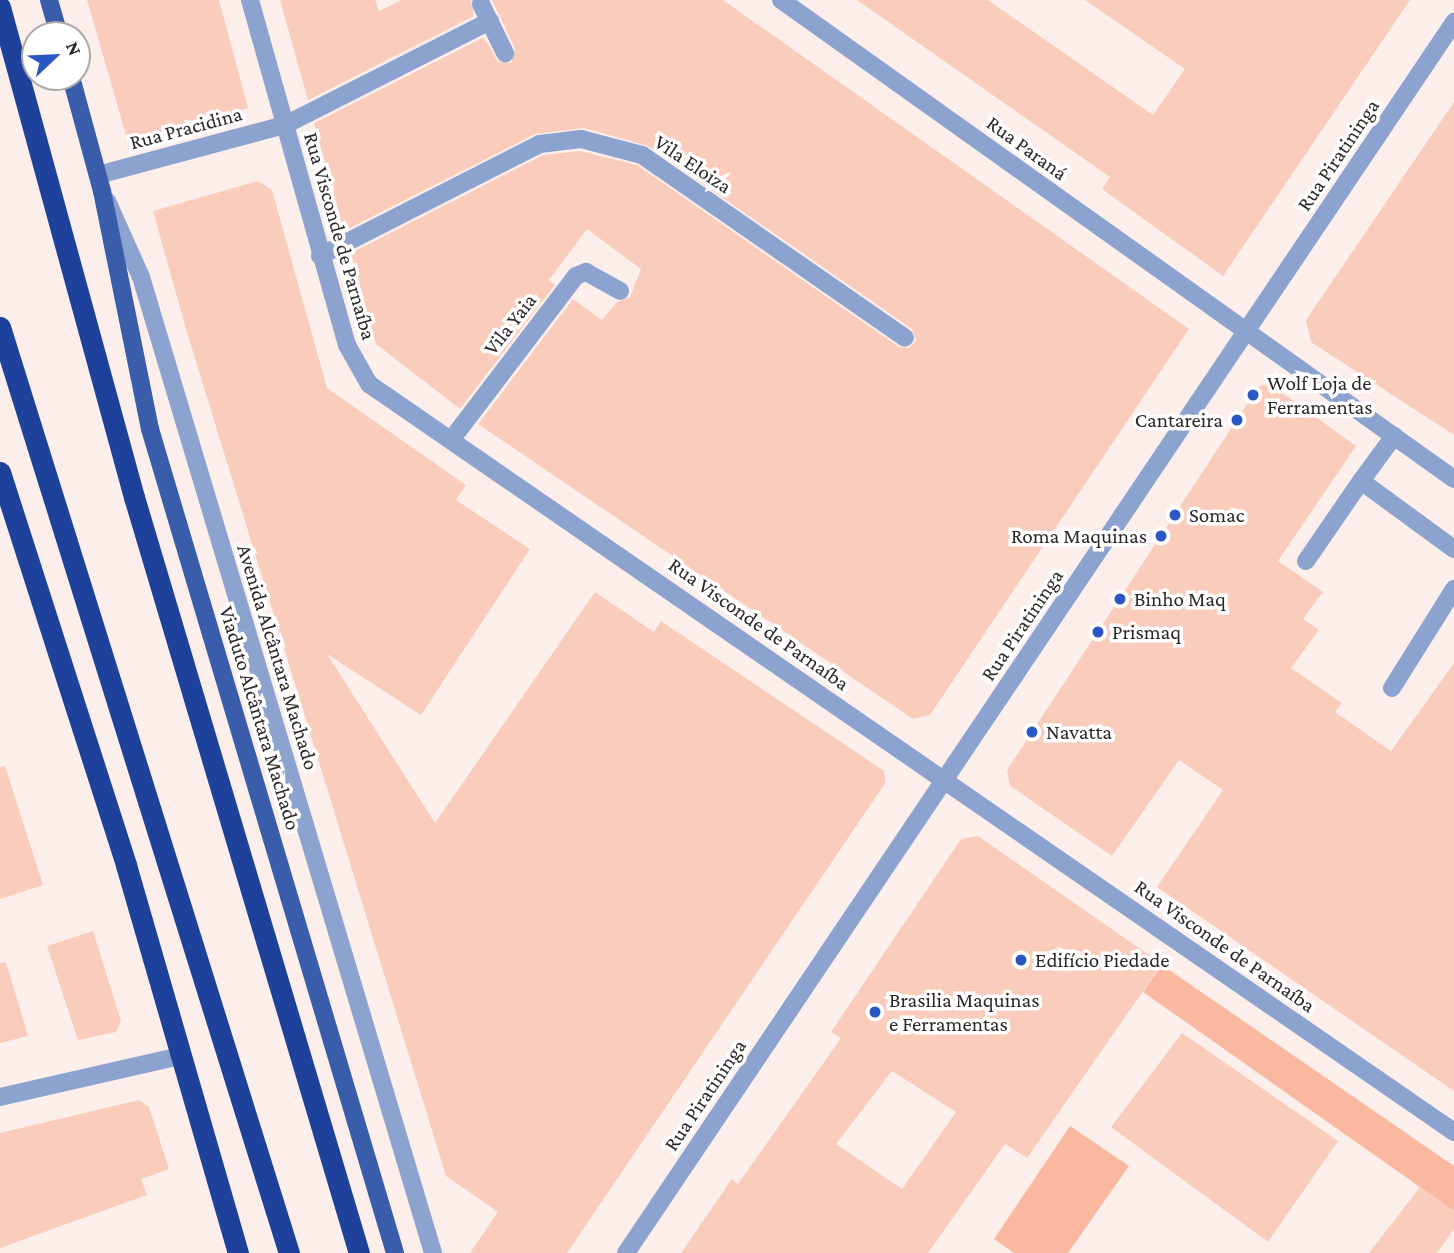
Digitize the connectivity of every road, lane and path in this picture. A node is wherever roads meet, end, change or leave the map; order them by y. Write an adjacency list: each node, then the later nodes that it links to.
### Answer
1 (49, 0): 6 (main road)
2 (250, 0): 13 (street, Rua Visconde de Parnaíba)
3 (781, 0): 18 (street, Rua Paraná)
4 (481, 4): 7 (street)
5 (0, 7): 11 (highway)
6 (55, 21)
7 (489, 21): 9 (street); 13 (street, Rua Pracidina)
8 (1454, 22): 18 (street, Rua Piratininga)
9 (505, 53)
10 (0, 68): 11 (highway)
11 (20, 81): 35 (highway)
12 (75, 91): 14 (main road, Avenida Alcântara Machado)
13 (285, 125): 14 (street, Rua Pracidina); 15 (street, Rua Visconde de Parnaíba)
14 (100, 183): 36 (main road, Viaduto Alcântara Machado); 37 (street, Avenida Alcântara Machado)
15 (320, 256): 19 (street, Vila Eloiza); 21 (street, Rua Visconde de Parnaíba)
16 (620, 291): 21 (street, Vila Yaia)
17 (0, 327): 34 (highway)
18 (1247, 334): 20 (street, Rua Paraná); 29 (street, Rua Piratininga)
19 (905, 338)
20 (1394, 436): 23 (street, Rua Paraná); 24 (street)
21 (451, 440): 29 (street, Rua Visconde de Parnaíba)
22 (0, 472): 30 (highway)
23 (1454, 479)
24 (1361, 481): 25 (street); 26 (street)
25 (1454, 549)
26 (1306, 561)
27 (1454, 589): 28 (street)
28 (1392, 688)
29 (944, 779): 32 (street, Rua Visconde de Parnaíba); 38 (street, Rua Piratininga)
30 (181, 1056): 31 (street); 33 (highway)
31 (0, 1097)
32 (1454, 1132)
33 (238, 1253)
34 (289, 1253)
35 (359, 1253)
36 (395, 1253)
37 (433, 1253)
38 (626, 1253)

